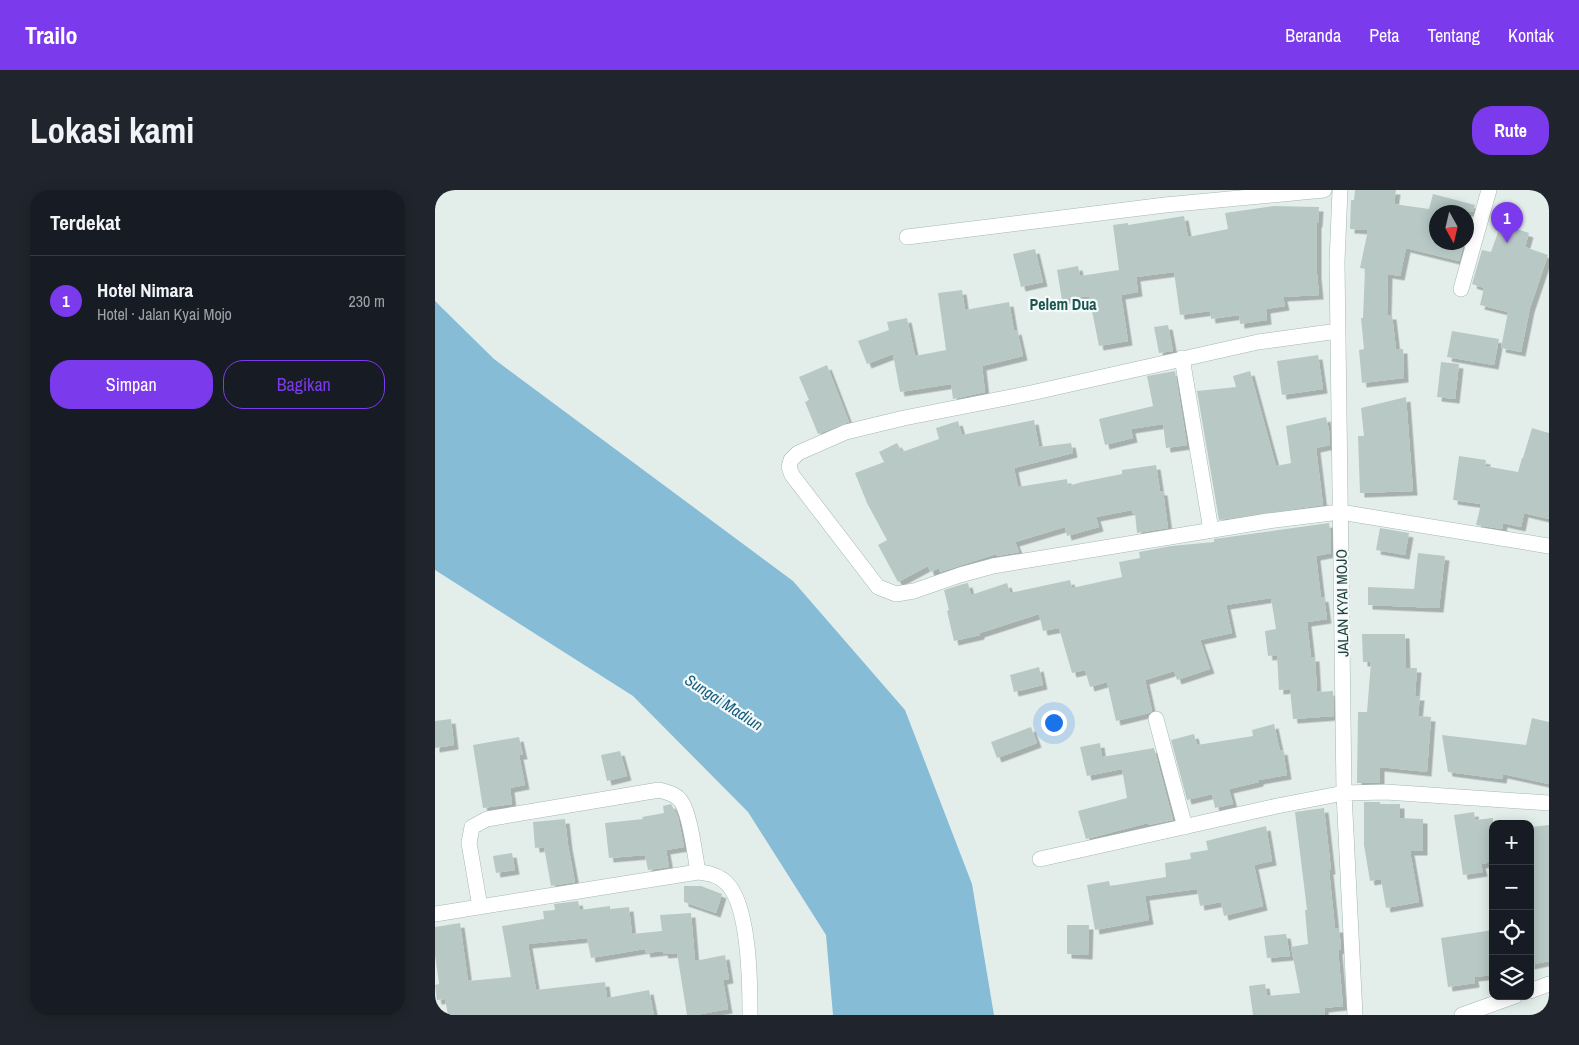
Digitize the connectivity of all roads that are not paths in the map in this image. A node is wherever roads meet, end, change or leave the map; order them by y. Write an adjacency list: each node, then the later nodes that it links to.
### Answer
1 (1324, 190): 4 (street)
2 (1340, 190): 6 (street, JALAN KYAI MOJO)
3 (1489, 190): 5 (street)
4 (907, 237)
5 (1461, 289)
6 (1338, 331): 7 (street); 8 (street, JALAN KYAI MOJO)
7 (1182, 358): 9 (street); 9 (street)
8 (1340, 512): 9 (street); 10 (street); 12 (street, JALAN KYAI MOJO)
9 (1211, 530)
10 (1549, 546)
11 (1157, 719): 14 (street)
12 (1344, 794): 13 (street); 14 (street); 23 (street, JALAN KYAI MOJO)
13 (1549, 803)
14 (1185, 827): 15 (street)
15 (1040, 859)
16 (698, 872): 17 (street); 17 (street); 22 (street)
17 (480, 907): 18 (street)
18 (435, 914)
19 (1549, 984): 20 (street)
20 (1534, 990)
21 (1504, 1000): 24 (street)
22 (750, 1015)
23 (1355, 1015)
24 (1462, 1015)

